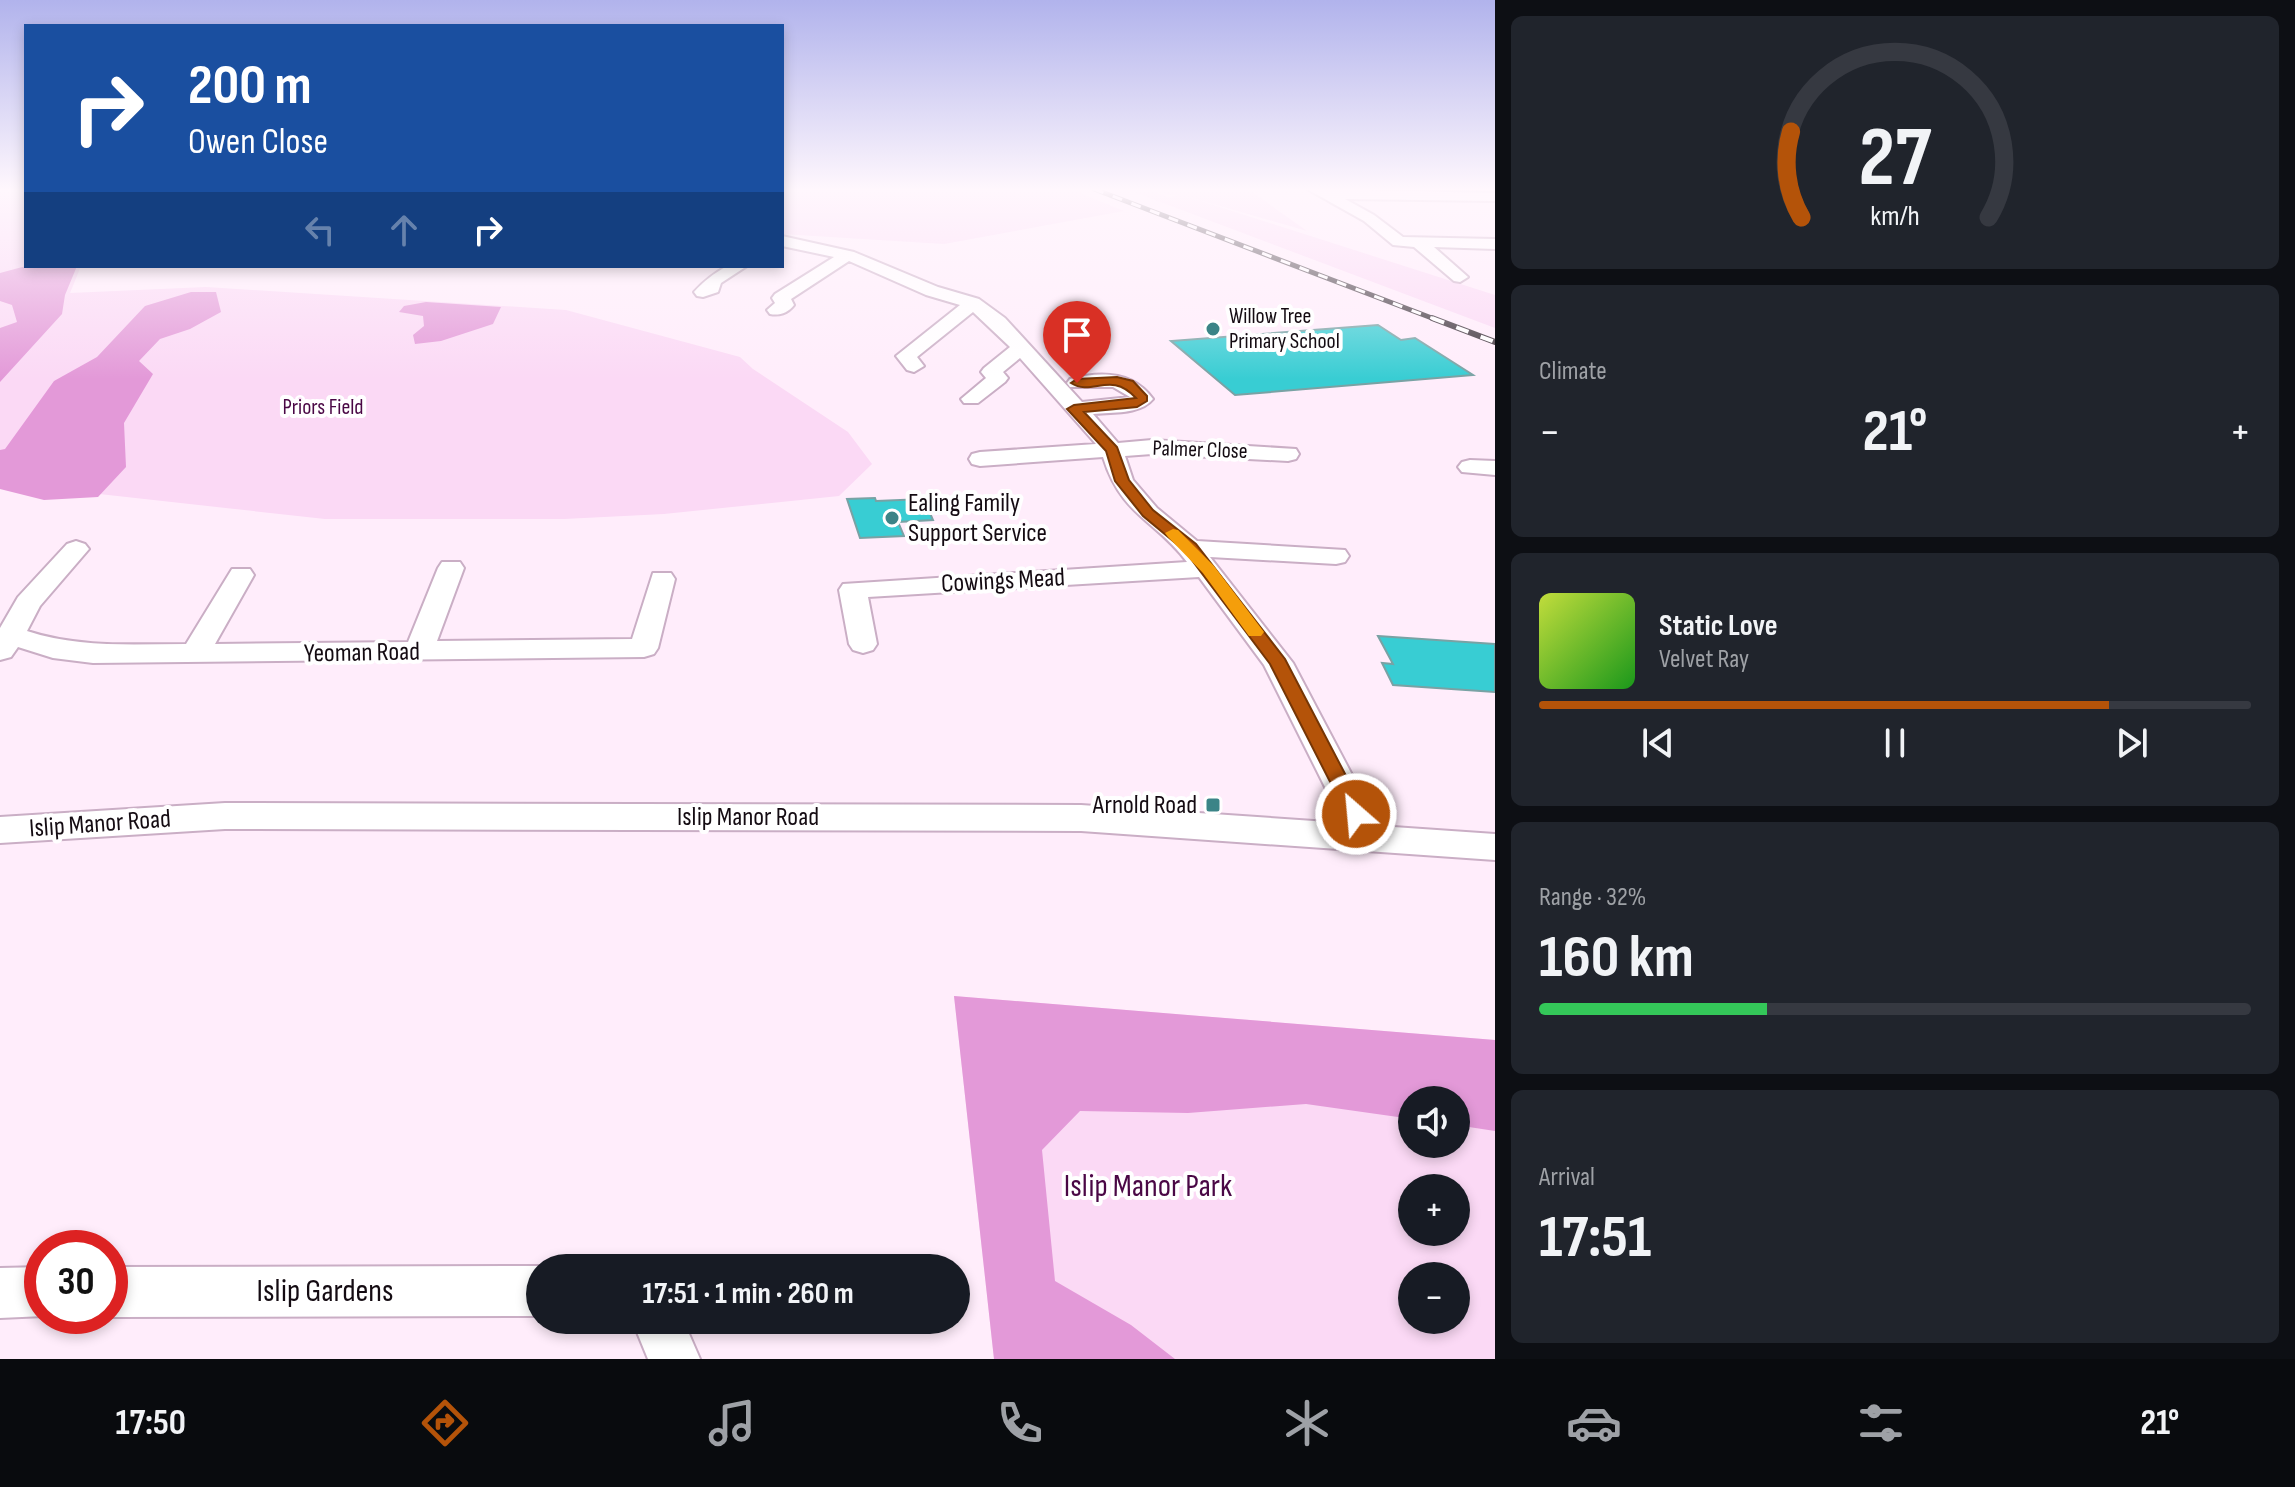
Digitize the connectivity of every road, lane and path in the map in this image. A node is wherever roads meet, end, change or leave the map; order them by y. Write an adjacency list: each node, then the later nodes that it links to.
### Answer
1 (836, 252): 3 (street)
2 (1430, 252): 5 (street)
3 (848, 255): 7 (street); 8 (street)
4 (736, 268): 6 (street)
5 (1460, 277)
6 (703, 292)
7 (973, 303): 9 (street); 10 (street)
8 (776, 310)
9 (1020, 348): 12 (street); 13 (street)
10 (914, 366)
11 (1077, 383): 13 (street)
12 (971, 399)
13 (1074, 409): 14 (street)
14 (1112, 450): 15 (street, Palmer Close); 16 (street, Palmer Close); 19 (street)
15 (1288, 454)
16 (980, 459)
17 (1470, 467): 18 (street)
18 (1495, 468)
19 (1190, 548): 21 (street); 23 (street)
20 (76, 549): 26 (street)
21 (1336, 556)
22 (451, 568): 28 (street)
23 (1208, 569): 27 (street, Cowings Mead); 31 (street)
24 (241, 575): 29 (street)
25 (662, 579): 28 (street, Yeoman Road)
26 (8, 628): 29 (street, Yeoman Road)
27 (863, 644)
28 (418, 652): 29 (street, Yeoman Road)
29 (194, 654)
30 (0, 830): 31 (street, Islip Manor Road)
31 (1368, 838): 32 (street, Islip Manor Road)
32 (1495, 847)
33 (526, 1291): 35 (street, Islip Gardens)
34 (24, 1292): 36 (street)
35 (128, 1292)
36 (0, 1293)
37 (663, 1334): 38 (street)
38 (674, 1359)

